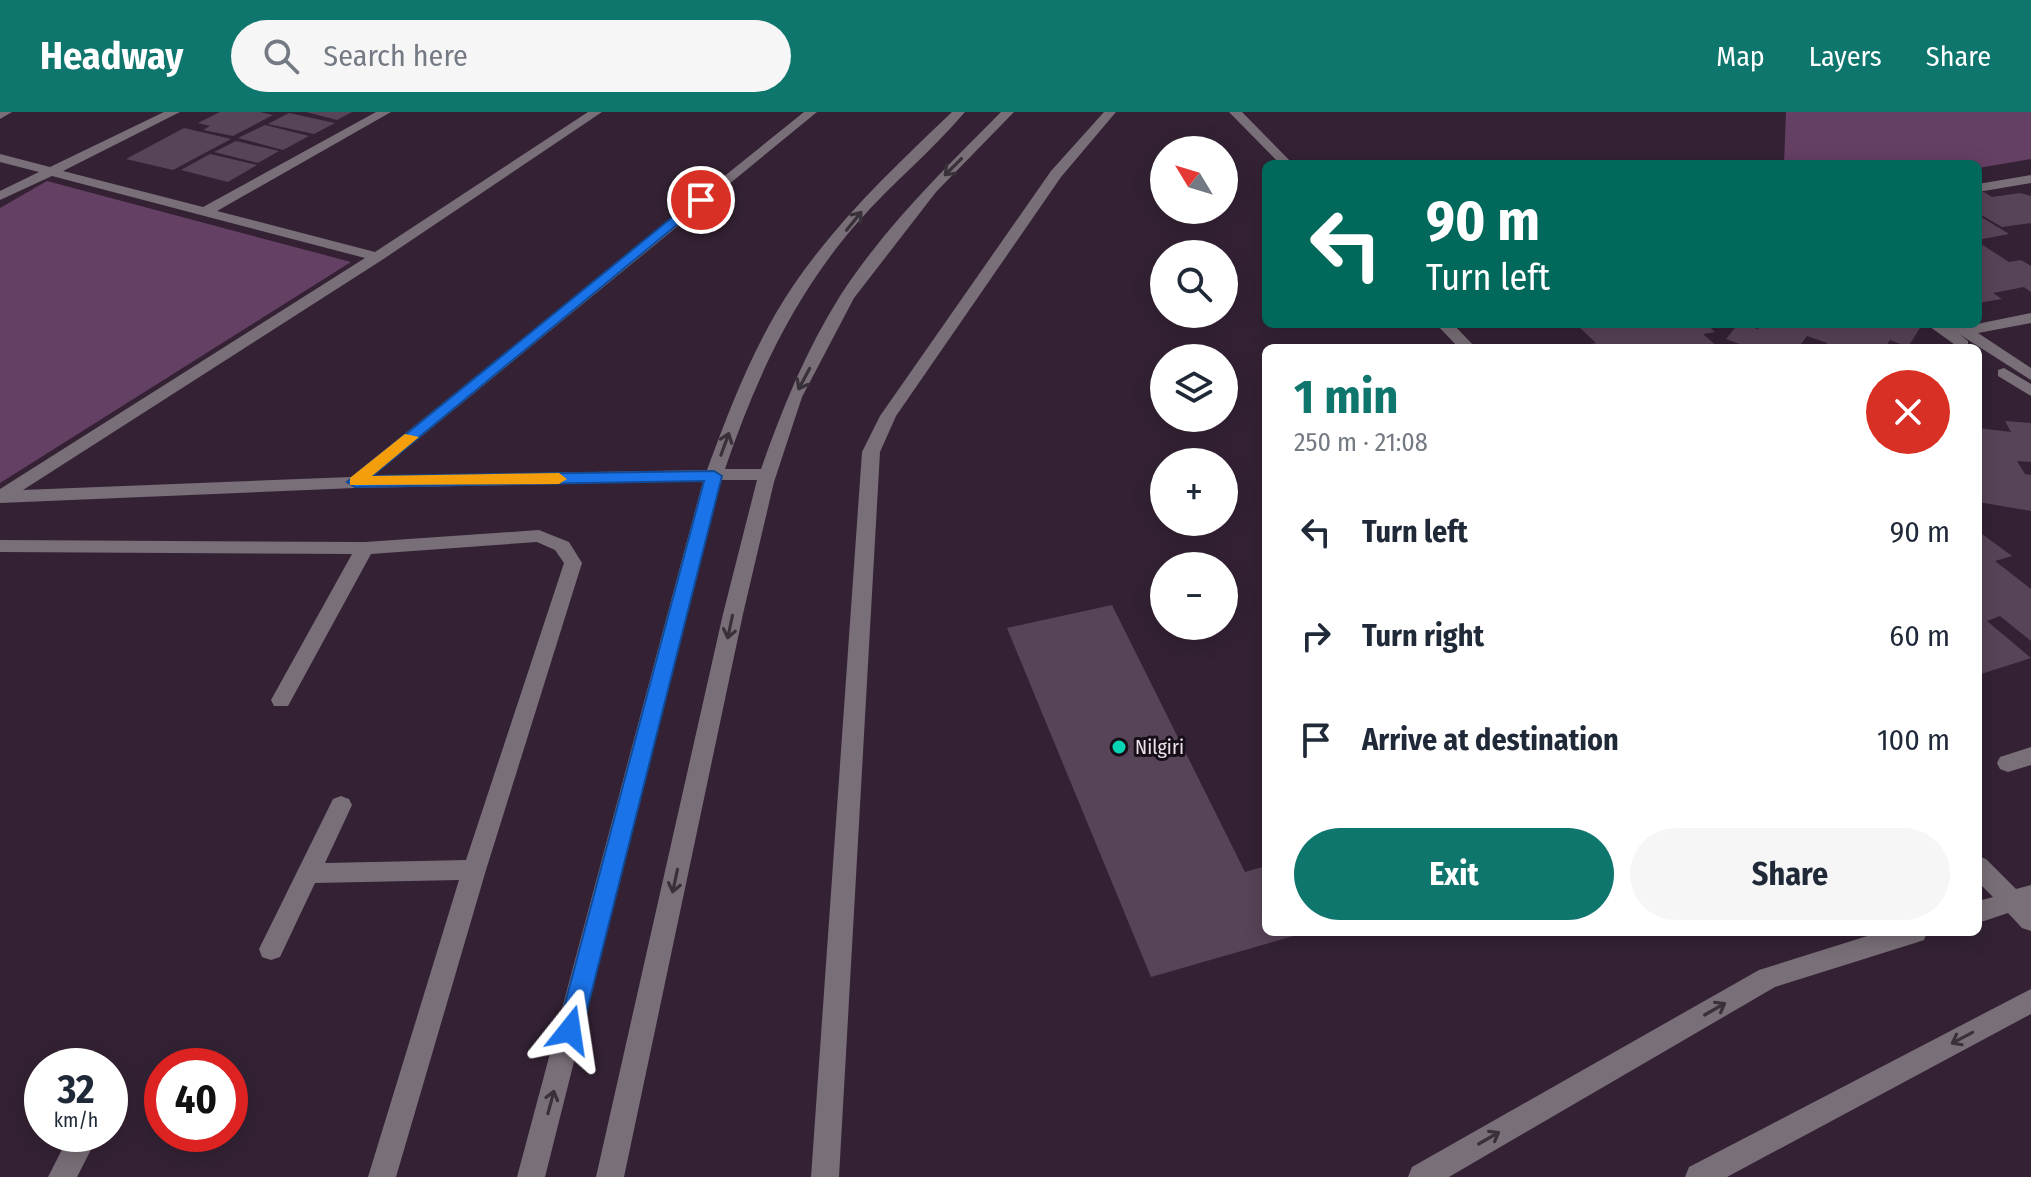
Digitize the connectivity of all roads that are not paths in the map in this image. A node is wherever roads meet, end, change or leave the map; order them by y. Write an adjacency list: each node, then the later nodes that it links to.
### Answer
1 (6, 112): 10 (street)
2 (174, 112): 13 (street)
3 (385, 112): 17 (street)
4 (596, 112): 18 (street)
5 (811, 112): 31 (street)
6 (959, 112): 30 (street, one-way to 6)
7 (1008, 112): 29 (street, one-way to 29)
8 (1110, 112): 53 (street)
9 (1235, 112): 12 (street)
10 (0, 115)
11 (0, 158): 13 (street)
12 (1283, 160)
13 (50, 172): 16 (street); 17 (street)
14 (2031, 179): 15 (street)
15 (1982, 187)
16 (0, 196)
17 (205, 212): 18 (street)
18 (377, 257): 32 (street)
19 (2031, 318): 20 (street)
20 (1982, 325)
21 (1448, 328): 24 (street)
22 (1940, 328): 25 (street)
23 (1959, 328): 27 (street)
24 (1464, 344)
25 (1962, 344)
26 (1982, 358): 28 (street)
27 (2031, 375)
28 (2031, 391)
29 (768, 474): 30 (street); 52 (street, one-way to 52)
30 (714, 476): 31 (street); 51 (street, one-way to 30)
31 (355, 482): 32 (street)
32 (0, 497)
33 (0, 546): 34 (street)
34 (365, 548): 35 (street); 40 (street)
35 (281, 700)
36 (2031, 756): 37 (street)
37 (2008, 763)
38 (341, 805): 41 (street)
39 (1982, 869): 42 (street)
40 (474, 870): 41 (street); 50 (street)
41 (308, 873): 46 (street)
42 (2022, 898): 43 (street); 44 (street)
43 (1982, 911)
44 (2031, 920)
45 (1902, 936): 54 (street, one-way to 45)
46 (271, 949)
47 (2031, 1001): 55 (street, one-way to 55)
48 (75, 1152): 49 (street)
49 (62, 1177)
50 (382, 1177)
51 (531, 1177)
52 (610, 1177)
53 (825, 1177)
54 (1422, 1177)
55 (1699, 1177)

